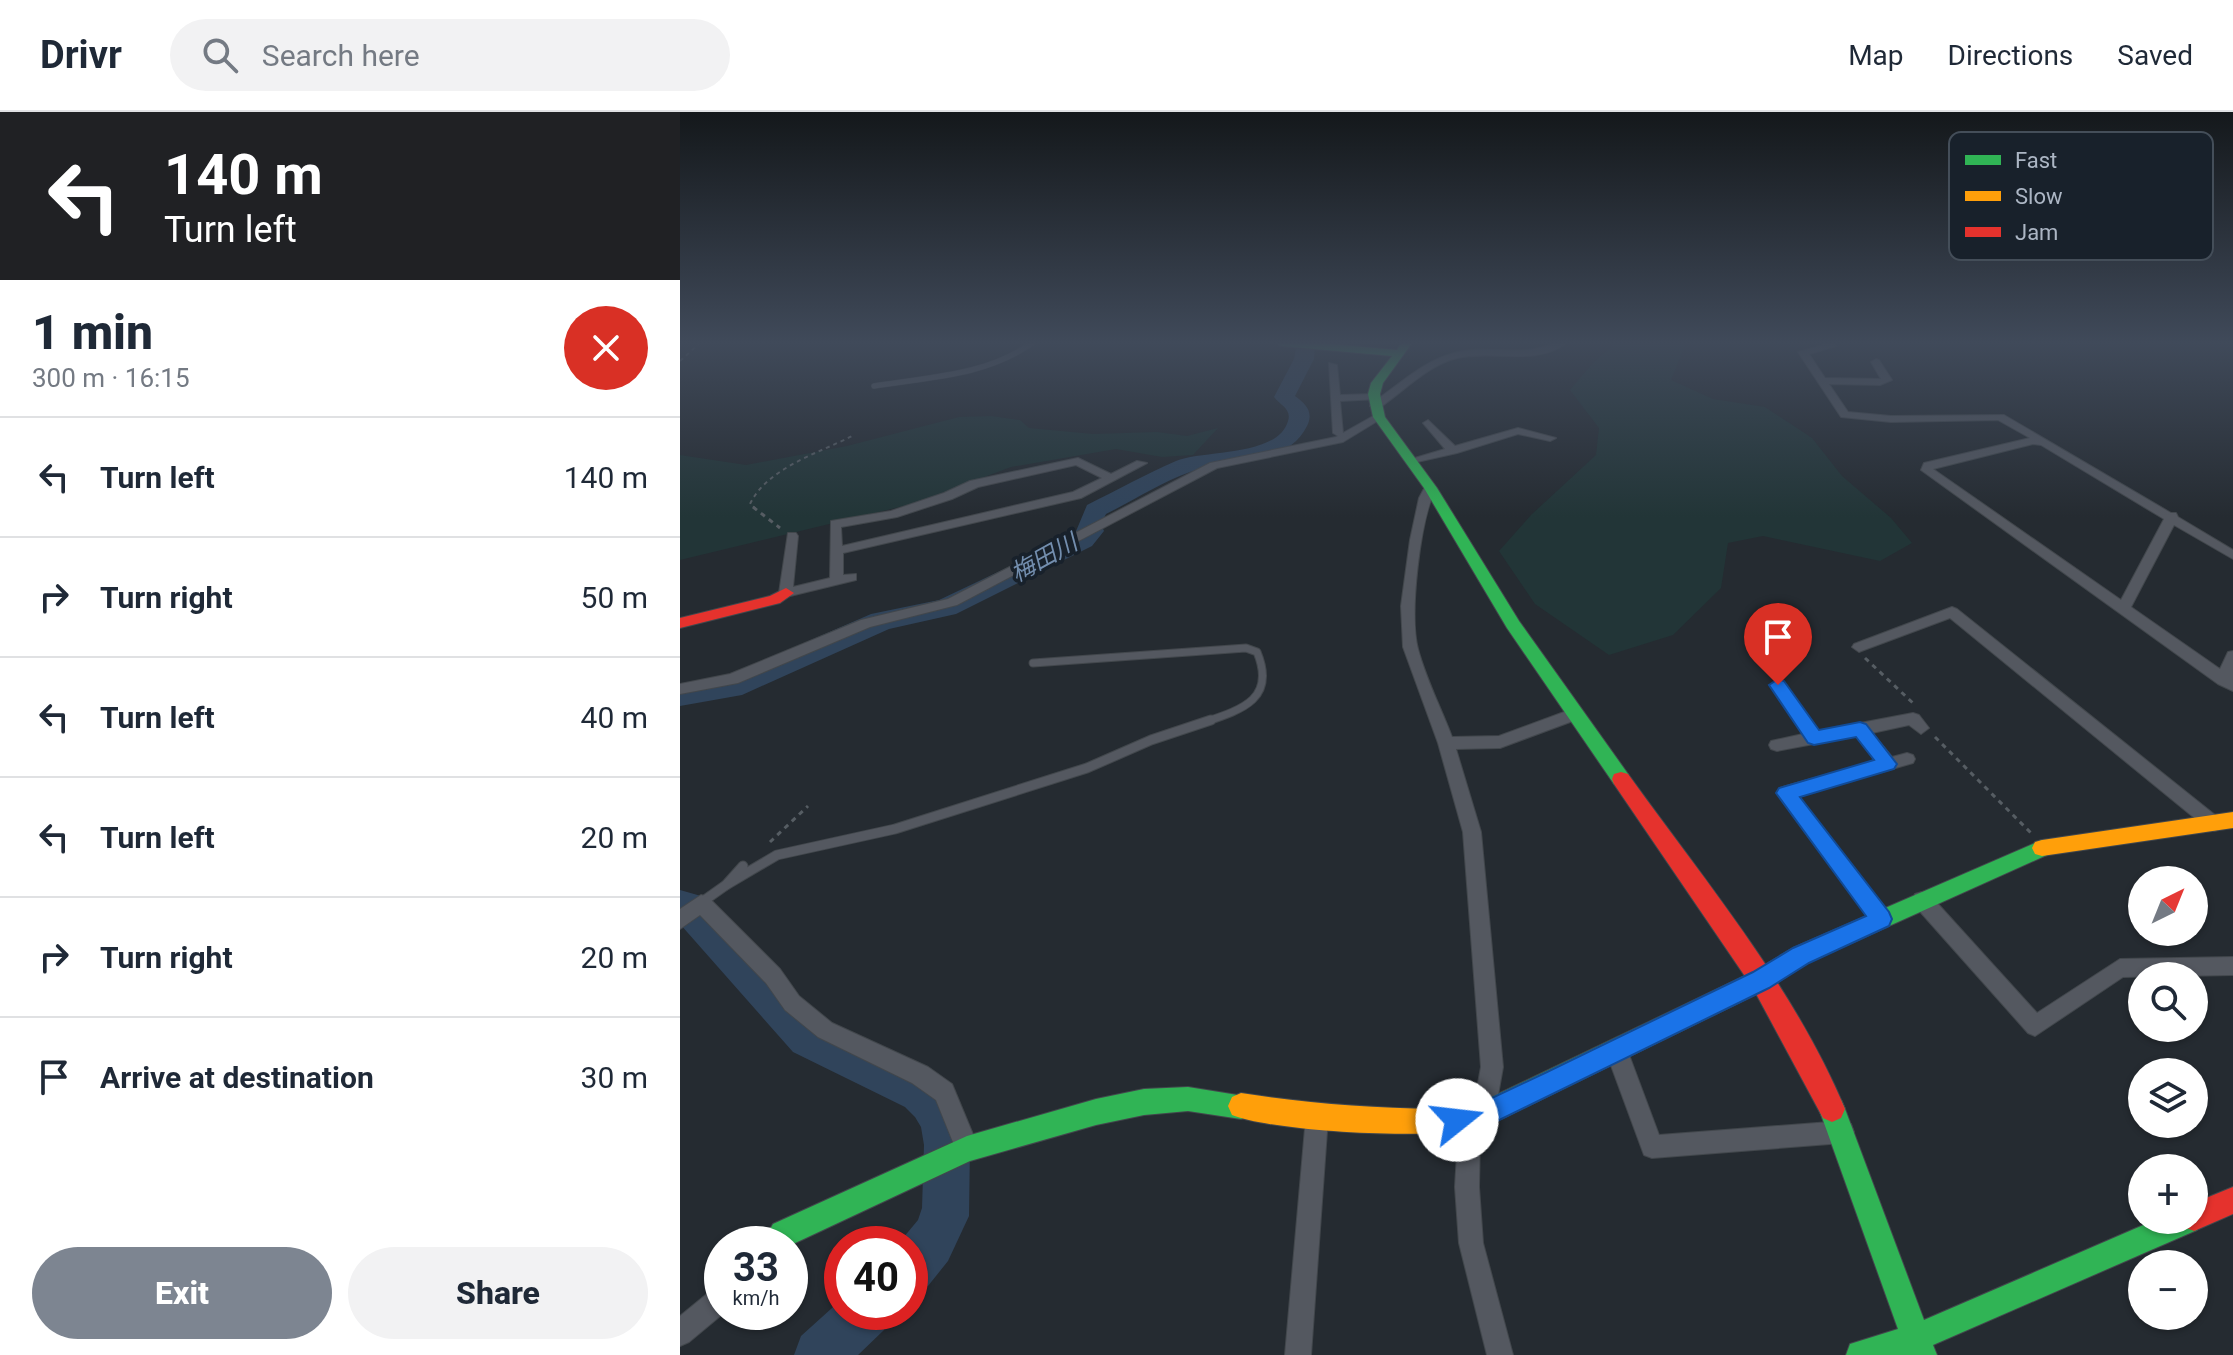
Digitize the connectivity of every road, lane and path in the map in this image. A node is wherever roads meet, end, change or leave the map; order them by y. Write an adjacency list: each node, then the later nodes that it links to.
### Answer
1 (1335, 401): 8 (street)
2 (1349, 401): 6 (street)
3 (1376, 401): 6 (street)
4 (1385, 401): 6 (street)
5 (1836, 401): 11 (street)
6 (1376, 407): 13 (street); 29 (street)
7 (1428, 423): 12 (street)
8 (1338, 433)
9 (852, 436): 18 (path)
10 (1550, 438): 12 (street)
11 (2044, 442): 17 (street); 22 (street)
12 (1453, 451): 13 (street)
13 (1412, 462): 16 (street)
14 (1141, 463): 15 (street)
15 (1110, 478): 19 (street); 19 (street)
16 (1430, 488): 31 (street); 35 (street)
17 (2172, 516): 20 (street); 22 (street)
18 (786, 536): 21 (street)
19 (836, 551): 21 (street)
20 (2233, 555)
21 (786, 593): 23 (street)
22 (2122, 610): 27 (street)
23 (680, 623)
24 (1859, 647): 30 (path); 40 (street)
25 (2233, 656): 27 (street)
26 (1033, 663): 43 (lane)
27 (2228, 683)
28 (1778, 685): 34 (street)
29 (680, 689)
30 (1916, 706)
31 (1575, 714): 35 (street); 49 (street)
32 (1860, 729): 33 (street); 34 (street); 38 (street)
33 (1927, 730): 41 (path)
34 (1814, 738): 36 (street)
35 (1446, 743): 52 (street)
36 (1777, 745)
37 (1907, 759): 38 (street)
38 (1888, 764): 47 (street)
39 (808, 806): 42 (path)
40 (2224, 822): 41 (street)
41 (2045, 847): 44 (street)
42 (743, 866): 43 (lane)
43 (726, 885): 45 (lane)
44 (1922, 900): 47 (street); 48 (street)
45 (701, 903): 46 (street); 54 (street)
46 (682, 919)
47 (1881, 919): 49 (street)
48 (2233, 966)
49 (1761, 980): 50 (street); 53 (street)
50 (1617, 1052): 52 (street); 53 (street)
51 (1317, 1117): 52 (street); 54 (street); 62 (street)
52 (1476, 1118): 63 (street)
53 (1843, 1132): 61 (street)
54 (954, 1155): 57 (street)
55 (2233, 1200): 56 (street)
56 (2208, 1211)
57 (800, 1226)
58 (2157, 1234): 61 (street)
59 (704, 1313): 60 (street)
60 (680, 1333)
61 (1919, 1346): 64 (street)
62 (1298, 1355)
63 (1500, 1355)
64 (1861, 1355)

